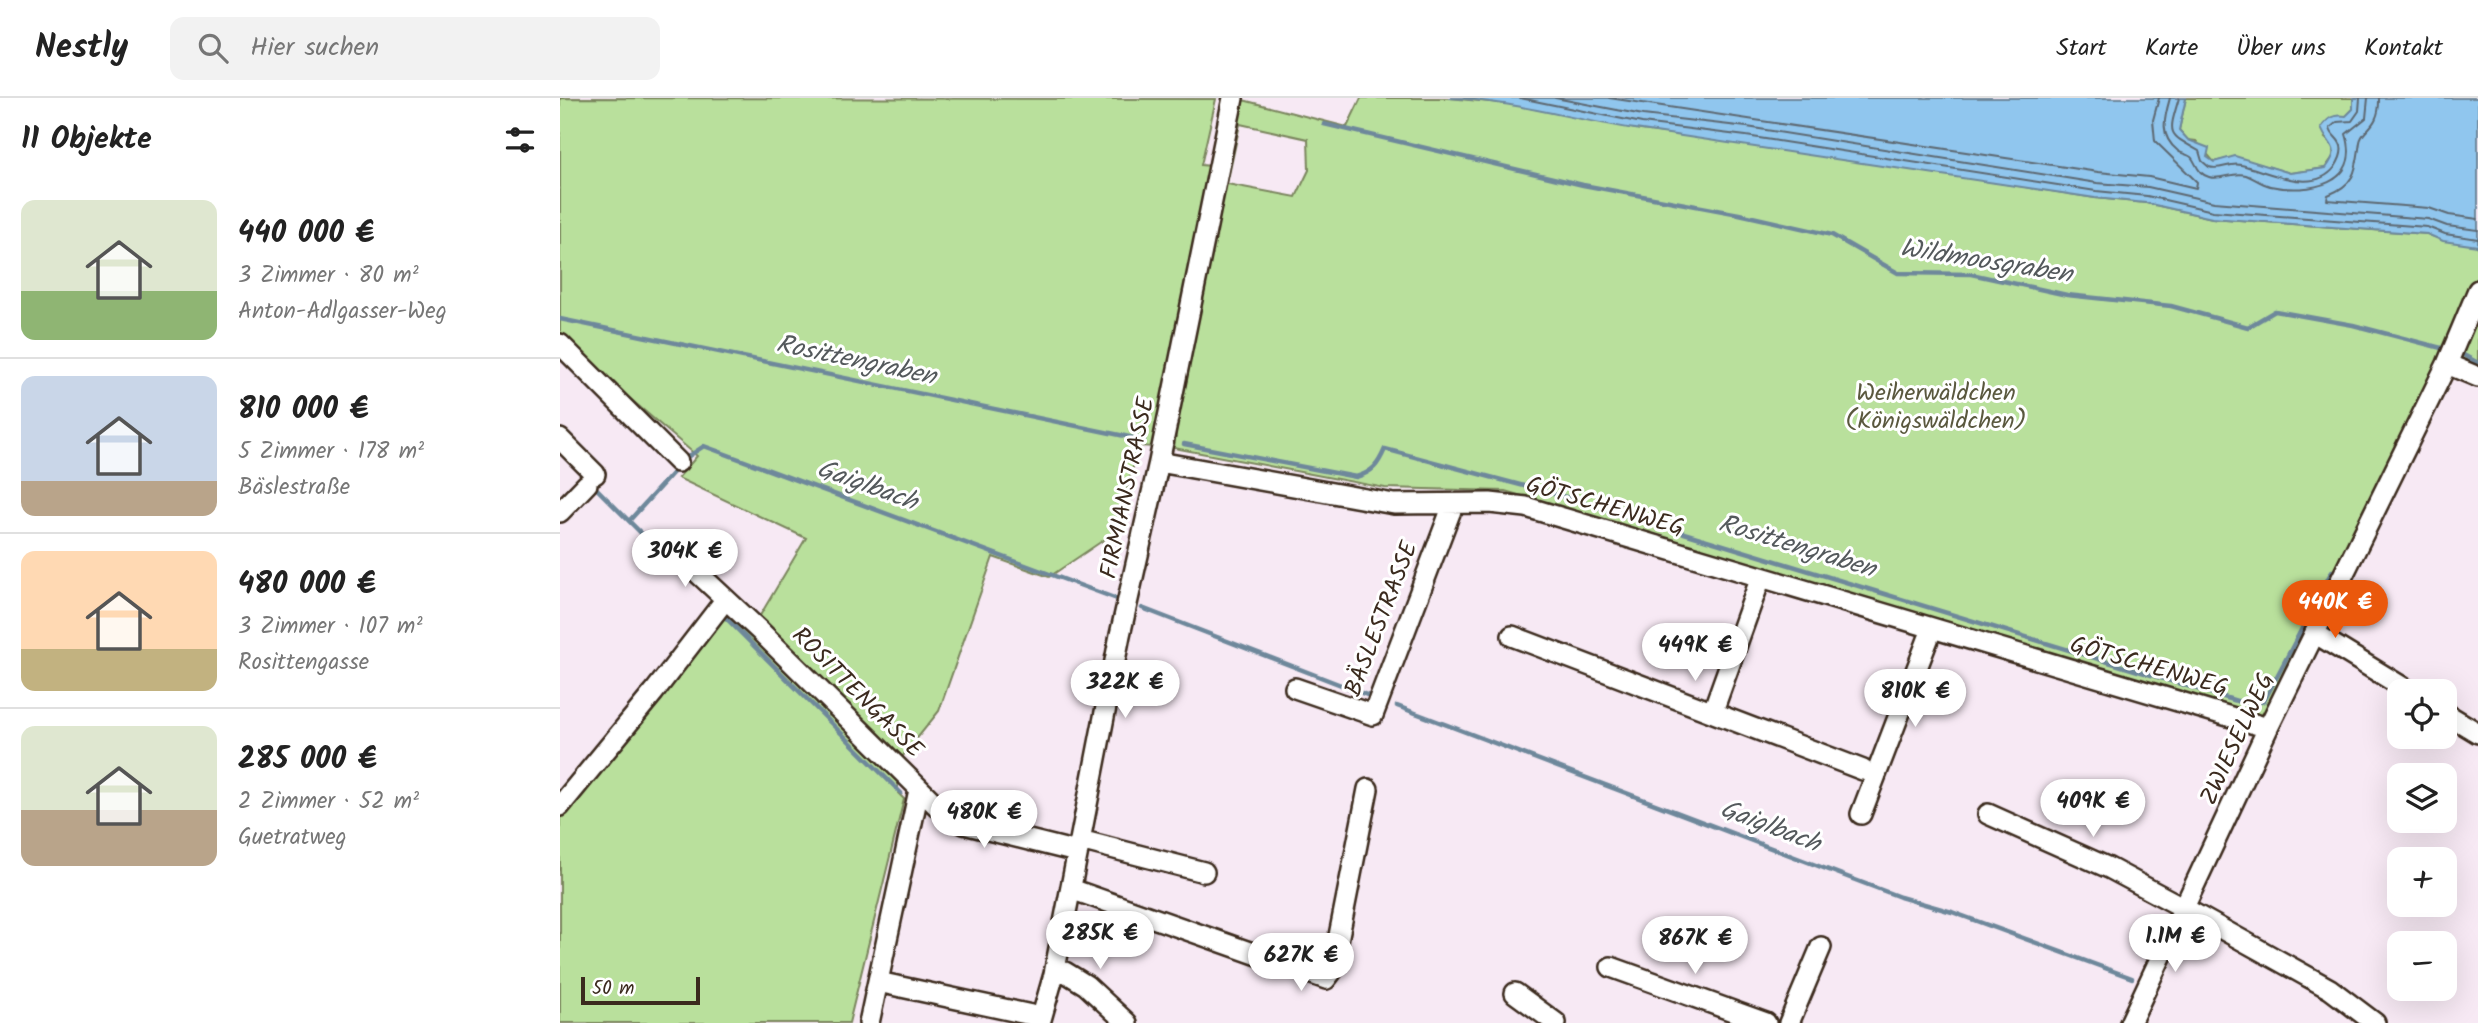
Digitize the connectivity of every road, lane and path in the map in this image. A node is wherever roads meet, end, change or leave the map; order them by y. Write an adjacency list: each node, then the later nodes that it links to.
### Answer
1 (1233, 98): 8 (street, FIRMIANSTRASSE)
2 (2478, 290): 4 (street, ZWIESELWEG)
3 (560, 344): 7 (street)
4 (2451, 355): 5 (street); 15 (street, ZWIESELWEG)
5 (2478, 377)
6 (560, 439): 10 (street)
7 (678, 462)
8 (1160, 462): 9 (street, GÖTSCHENWEG); 29 (street, FIRMIANSTRASSE)
9 (1453, 505): 12 (street, GÖTSCHENWEG); 18 (street, BÄSLESTRASSE)
10 (560, 512)
11 (672, 549): 13 (street, ROSITTENGASSE)
12 (1761, 577): 14 (street, GÖTSCHENWEG); 19 (street)
13 (725, 600): 25 (street, ROSITTENGASSE); 26 (street)
14 (1932, 629): 21 (street, GÖTSCHENWEG); 27 (street)
15 (2316, 634): 17 (street); 21 (street, ZWIESELWEG)
16 (1512, 636): 19 (street)
17 (2389, 679)
18 (1295, 688)
19 (1713, 711): 23 (street)
20 (2457, 720): 22 (street)
21 (2268, 728): 32 (street, ZWIESELWEG)
22 (2478, 733)
23 (1863, 771)
24 (1368, 789): 31 (street)
25 (919, 790): 29 (street, ROSITTENGASSE); 36 (street)
26 (560, 806)
27 (1861, 814)
28 (1987, 814): 32 (street)
29 (1079, 846): 30 (street, ROSITTENGASSE); 31 (street, FIRMIANSTRASSE)
30 (1204, 872)
31 (1071, 889): 35 (street, FIRMIANSTRASSE)
32 (2184, 908): 44 (street, ZWIESELWEG); 45 (street)
33 (1821, 947): 43 (street)
34 (1611, 967): 42 (street)
35 (1054, 974): 38 (street, FIRMIANSTRASSE); 40 (street)
36 (878, 982): 38 (street); 39 (street)
37 (1515, 993): 41 (street)
38 (1040, 1020)
39 (869, 1023)
40 (1127, 1023)
41 (1556, 1023)
42 (1766, 1023)
43 (1789, 1023)
44 (2130, 1023)
45 (2375, 1023)

